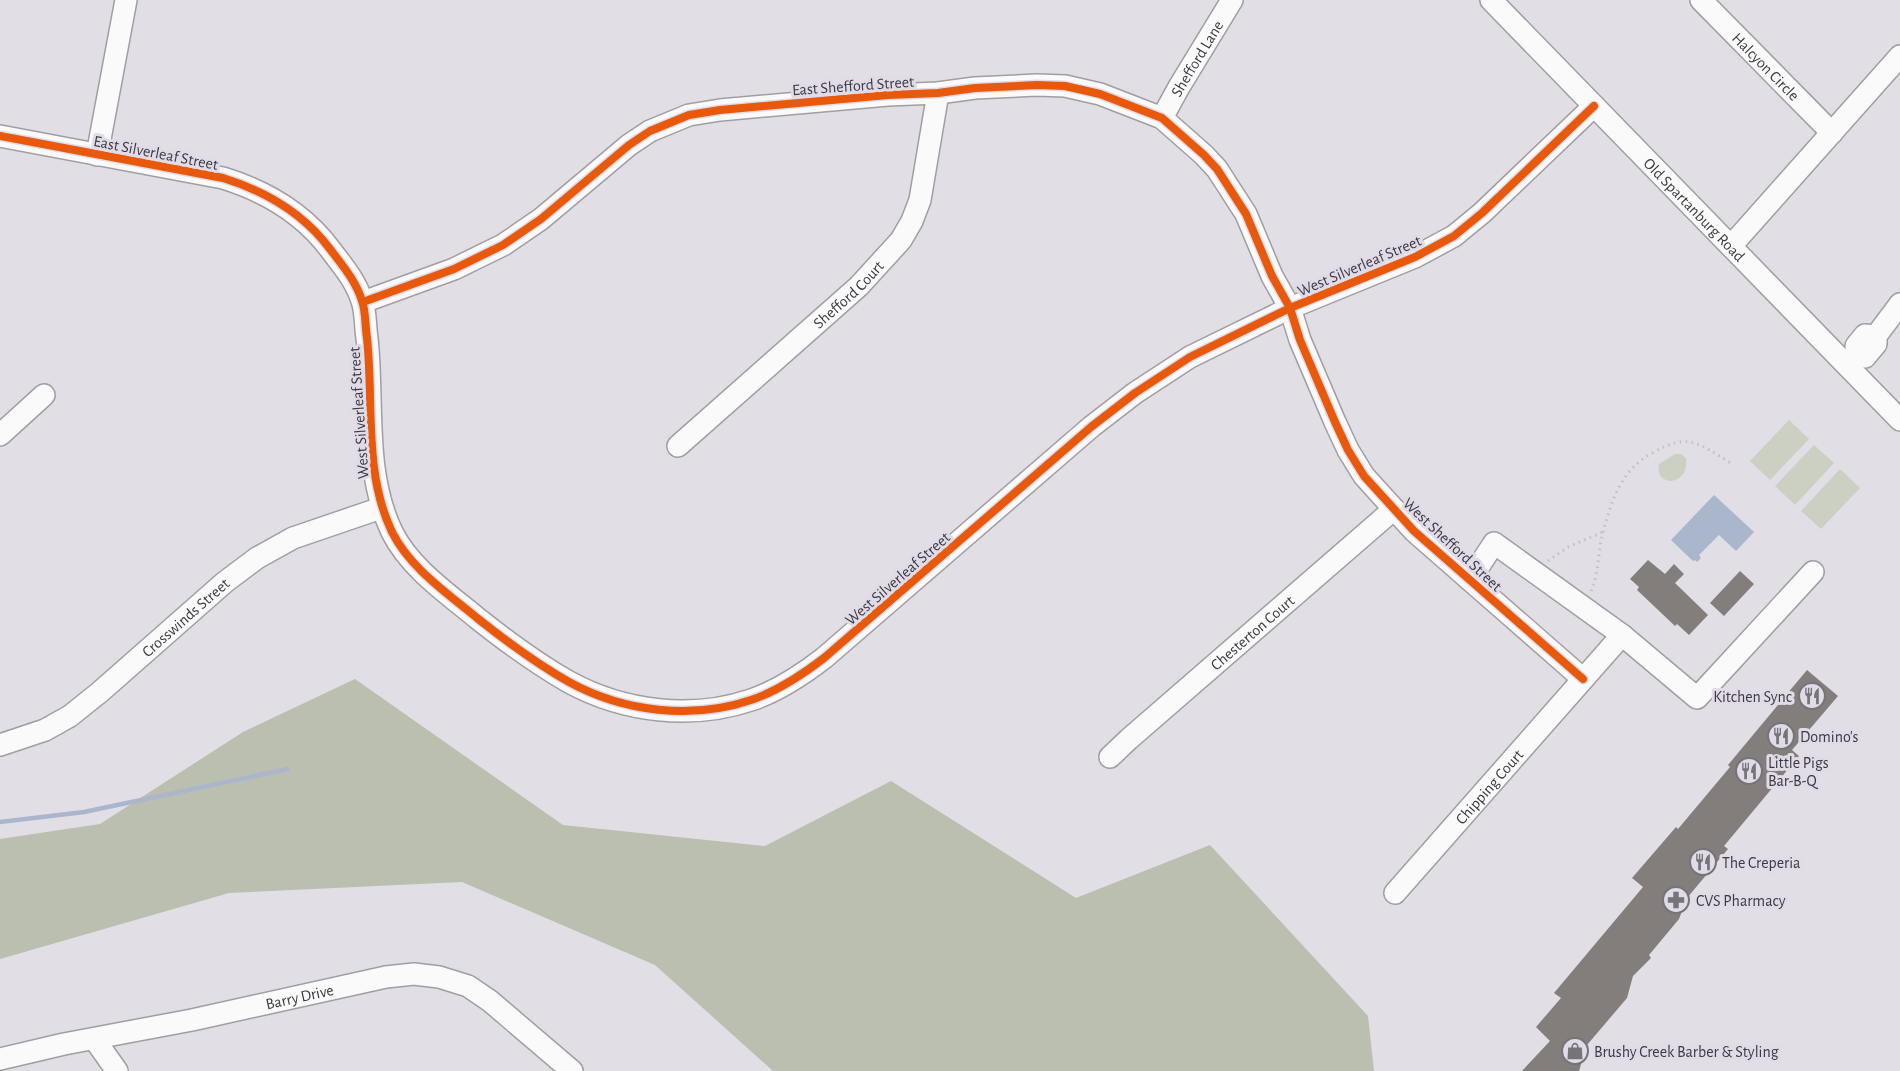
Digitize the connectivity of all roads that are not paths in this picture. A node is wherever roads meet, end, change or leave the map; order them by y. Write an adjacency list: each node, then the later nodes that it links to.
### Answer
1 (126, 0): 11 (street)
2 (1232, 0): 8 (street, Shefford Lane)
3 (1491, 0): 7 (street, Old Spartanburg Road)
4 (1701, 0): 9 (street, Halcyon Circle)
5 (1900, 56): 9 (street)
6 (938, 93): 8 (street, East Shefford Street); 13 (street, East Shefford Street); 20 (street, Shefford Court)
7 (1594, 106): 12 (street, Old Spartanburg Road); 14 (street, West Silverleaf Street)
8 (1162, 118): 14 (street, East Shefford Street)
9 (1832, 133): 12 (street)
10 (0, 136): 11 (street, East Silverleaf Street)
11 (97, 155): 13 (street, East Silverleaf Street)
12 (1731, 246): 16 (street, Old Spartanburg Road)
13 (363, 302): 21 (street, West Silverleaf Street)
14 (1290, 308): 21 (street, West Silverleaf Street); 22 (street, West Shefford Street)
15 (1896, 318): 16 (street)
16 (1852, 361): 18 (street, Old Spartanburg Road)
17 (44, 395): 19 (street)
18 (1900, 420)
19 (0, 435)
20 (678, 446)
21 (381, 508): 27 (street, Crosswinds Street)
22 (1394, 509): 24 (street, West Shefford Street); 28 (street, Chesterton Court)
23 (1813, 572): 25 (street)
24 (1470, 580): 25 (street); 26 (street, West Shefford Street)
25 (1622, 635): 26 (street)
26 (1583, 679): 29 (street, Chipping Court)
27 (0, 745)
28 (1110, 757)
29 (1395, 893)
30 (95, 1040): 31 (street, Barry Drive); 32 (street); 33 (street, Barry Drive)
31 (0, 1059)
32 (117, 1071)
33 (572, 1071)

